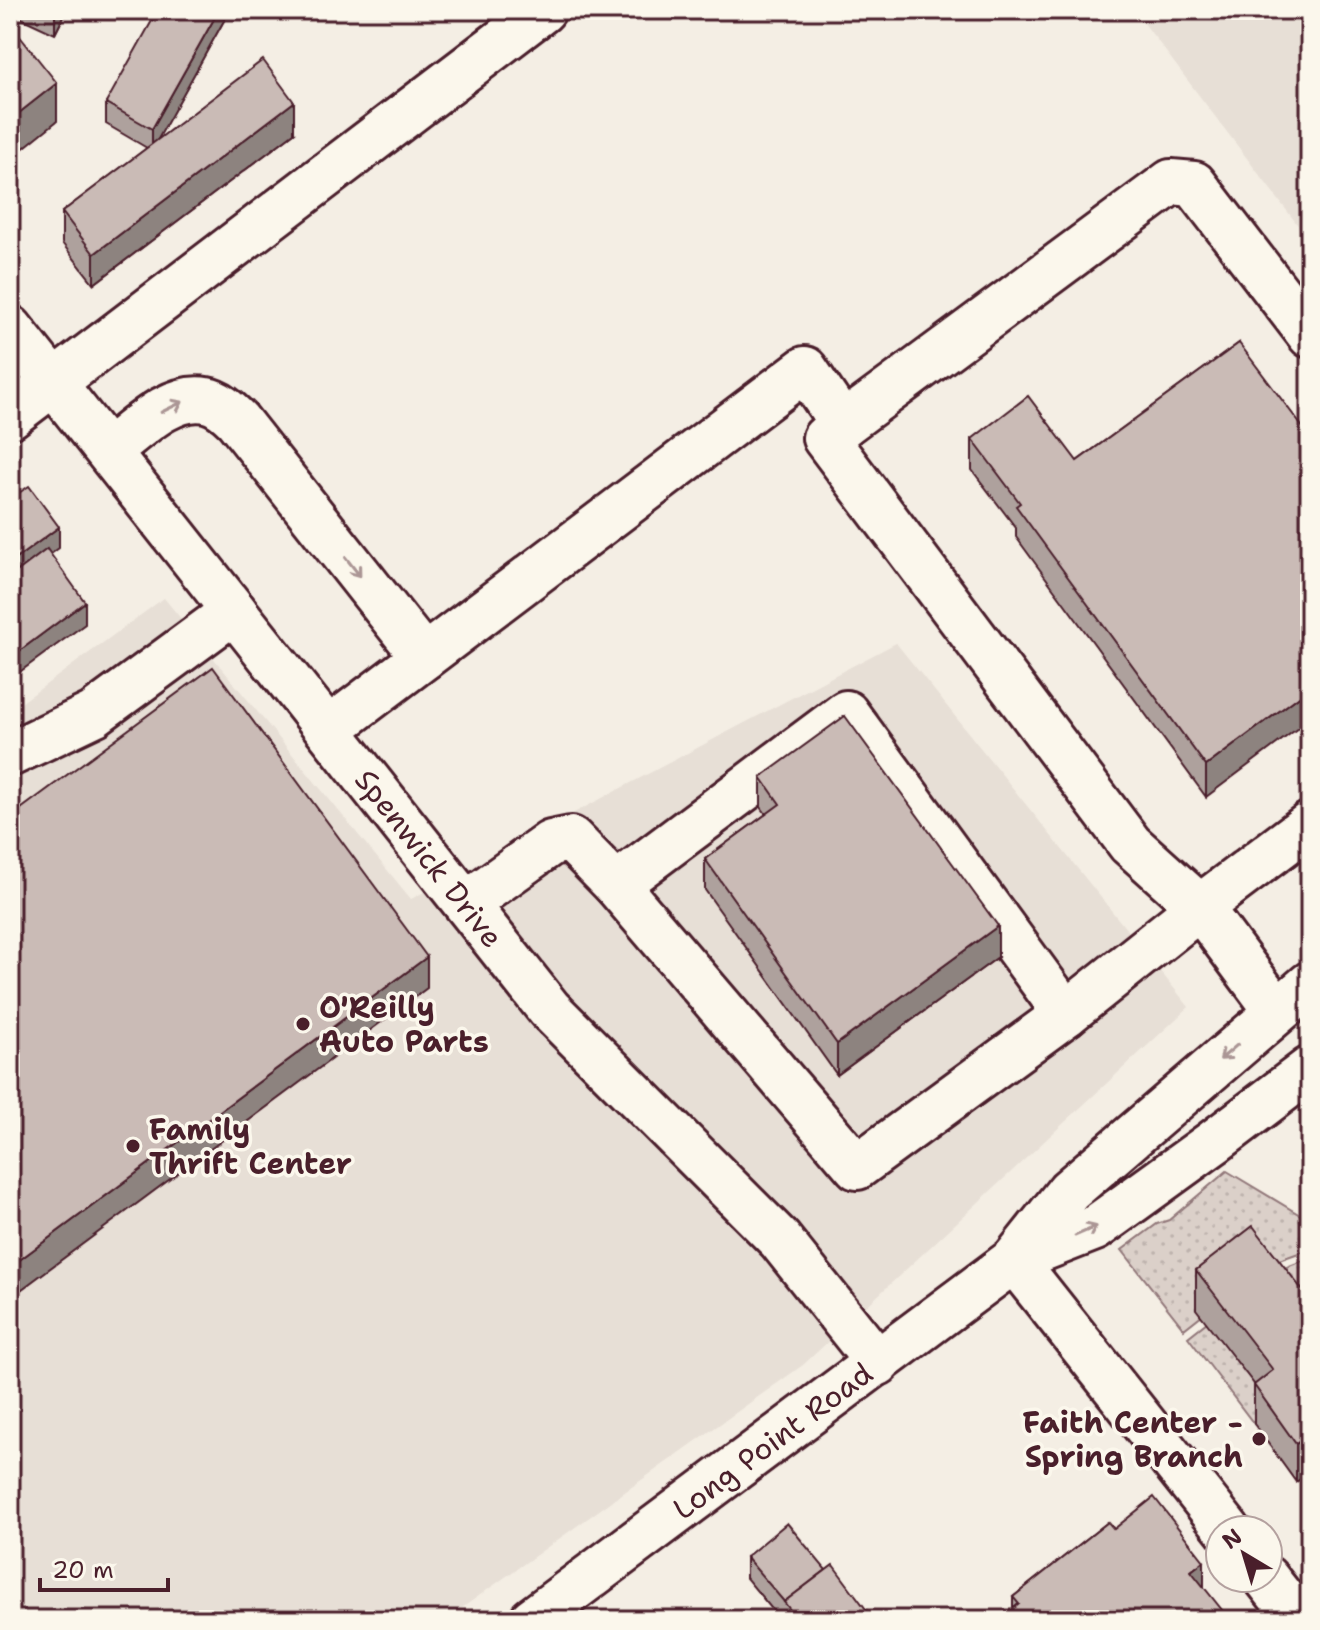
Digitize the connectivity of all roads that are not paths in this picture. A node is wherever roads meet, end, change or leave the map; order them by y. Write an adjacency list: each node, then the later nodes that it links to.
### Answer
1 (543, 10): 4 (street)
2 (10, 329): 4 (street, Spenwick Drive)
3 (1310, 335): 6 (street)
4 (54, 382): 5 (street); 7 (street, Spenwick Drive)
5 (10, 416)
6 (843, 425): 9 (street); 15 (street)
7 (108, 451): 8 (street, Spenwick Drive); 9 (street, one-way to 9)
8 (234, 611): 10 (street, Spenwick Drive); 11 (street)
9 (424, 657): 10 (street)
10 (329, 729): 14 (street, Spenwick Drive)
11 (10, 754)
12 (1310, 824): 15 (street)
13 (616, 885): 14 (street); 18 (street); 18 (street)
14 (467, 903): 22 (street, Spenwick Drive)
15 (1200, 907): 17 (street); 18 (street)
16 (1310, 984): 17 (street, Long Point Road)
17 (1277, 1011): 19 (street); 21 (street, Long Point Road, one-way to 21)
18 (1066, 1014)
19 (1310, 1044)
20 (1310, 1069): 21 (street, Long Point Road, one-way to 20)
21 (1014, 1260): 22 (street, Long Point Road); 23 (street)
22 (878, 1363): 25 (street, Long Point Road)
23 (1215, 1514)
24 (1279, 1594): 26 (street)
25 (532, 1620)
26 (1299, 1620)

